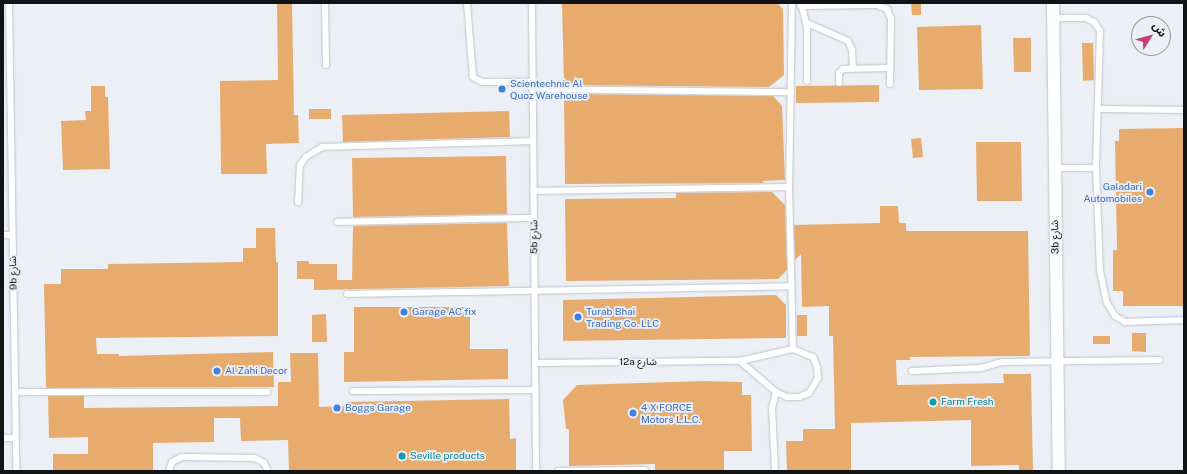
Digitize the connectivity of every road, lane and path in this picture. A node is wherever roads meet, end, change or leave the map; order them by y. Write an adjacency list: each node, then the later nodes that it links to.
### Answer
1 (9, 3): 30 (lane, 9b شارع)
2 (325, 3): 10 (lane)
3 (467, 3): 14 (lane)
4 (532, 3): 14 (lane, 5b شارع)
5 (792, 3): 18 (lane)
6 (1053, 3): 8 (street, 3b شارع)
7 (801, 4): 9 (lane); 12 (lane)
8 (1053, 18): 19 (lane); 22 (street, 3b شارع)
9 (807, 23): 11 (lane); 13 (lane)
10 (326, 65)
11 (854, 68): 12 (lane); 15 (lane)
12 (890, 68): 16 (lane)
13 (807, 81)
14 (532, 82): 17 (lane, 5b شارع)
15 (839, 83)
16 (890, 84)
17 (532, 89): 18 (lane); 21 (lane, 5b شارع)
18 (791, 92): 24 (lane)
19 (1099, 109): 20 (lane); 23 (lane)
20 (1184, 110)
21 (533, 141): 25 (lane, 5b شارع); 26 (lane)
22 (1053, 168): 23 (lane); 38 (street, 3b شارع)
23 (1096, 168): 34 (lane)
24 (789, 187): 25 (lane); 31 (lane)
25 (533, 191): 27 (lane, 5b شارع)
26 (298, 202)
27 (534, 218): 28 (lane); 32 (lane, 5b شارع)
28 (337, 222)
29 (3, 235): 30 (lane)
30 (12, 235): 43 (lane, 9b شارع)
31 (791, 286): 32 (lane); 35 (lane)
32 (534, 290): 33 (lane); 39 (lane, 5b شارع)
33 (347, 294)
34 (1184, 320)
35 (793, 349): 37 (lane, 12a شارع); 45 (lane)
36 (1160, 360): 38 (lane)
37 (740, 361): 39 (lane, 12a شارع); 45 (lane)
38 (1058, 361): 40 (lane); 55 (street, 3b شارع)
39 (535, 363): 41 (lane, 5b شارع)
40 (912, 371)
41 (535, 390): 42 (lane); 52 (lane, 5b شارع)
42 (353, 391)
43 (15, 392): 44 (lane); 47 (lane, 9b شارع)
44 (267, 392)
45 (776, 392): 54 (lane)
46 (3, 438): 47 (lane)
47 (15, 438): 49 (lane, 9b شارع)
48 (645, 470): 53 (lane)
49 (16, 471)
50 (169, 471): 51 (lane)
51 (268, 471)
52 (536, 471)
53 (558, 471)
54 (775, 471)
55 (1059, 471)

